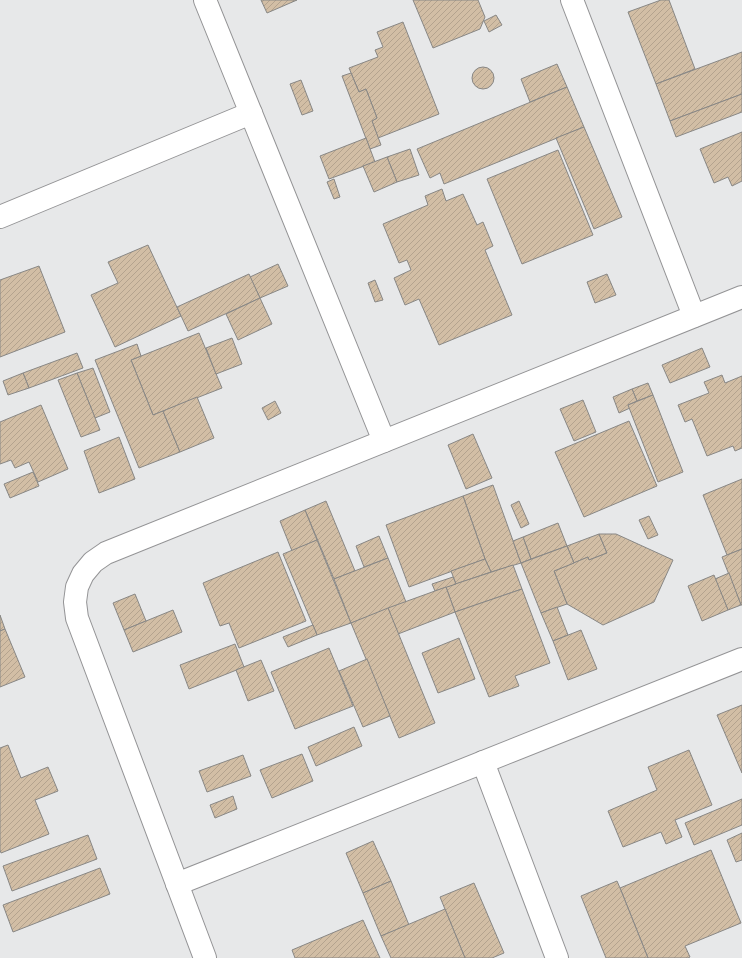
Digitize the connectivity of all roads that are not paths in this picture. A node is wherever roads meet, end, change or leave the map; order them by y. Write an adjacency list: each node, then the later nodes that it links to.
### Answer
1 (205, 0): 3 (street)
2 (572, 0): 6 (street)
3 (251, 113): 4 (street); 7 (street)
4 (0, 217)
5 (742, 297): 6 (street)
6 (694, 316): 7 (street)
7 (384, 441): 10 (street)
8 (742, 659): 9 (street)
9 (483, 762): 10 (street); 12 (street)
10 (177, 884): 11 (street)
11 (205, 958)
12 (558, 958)

